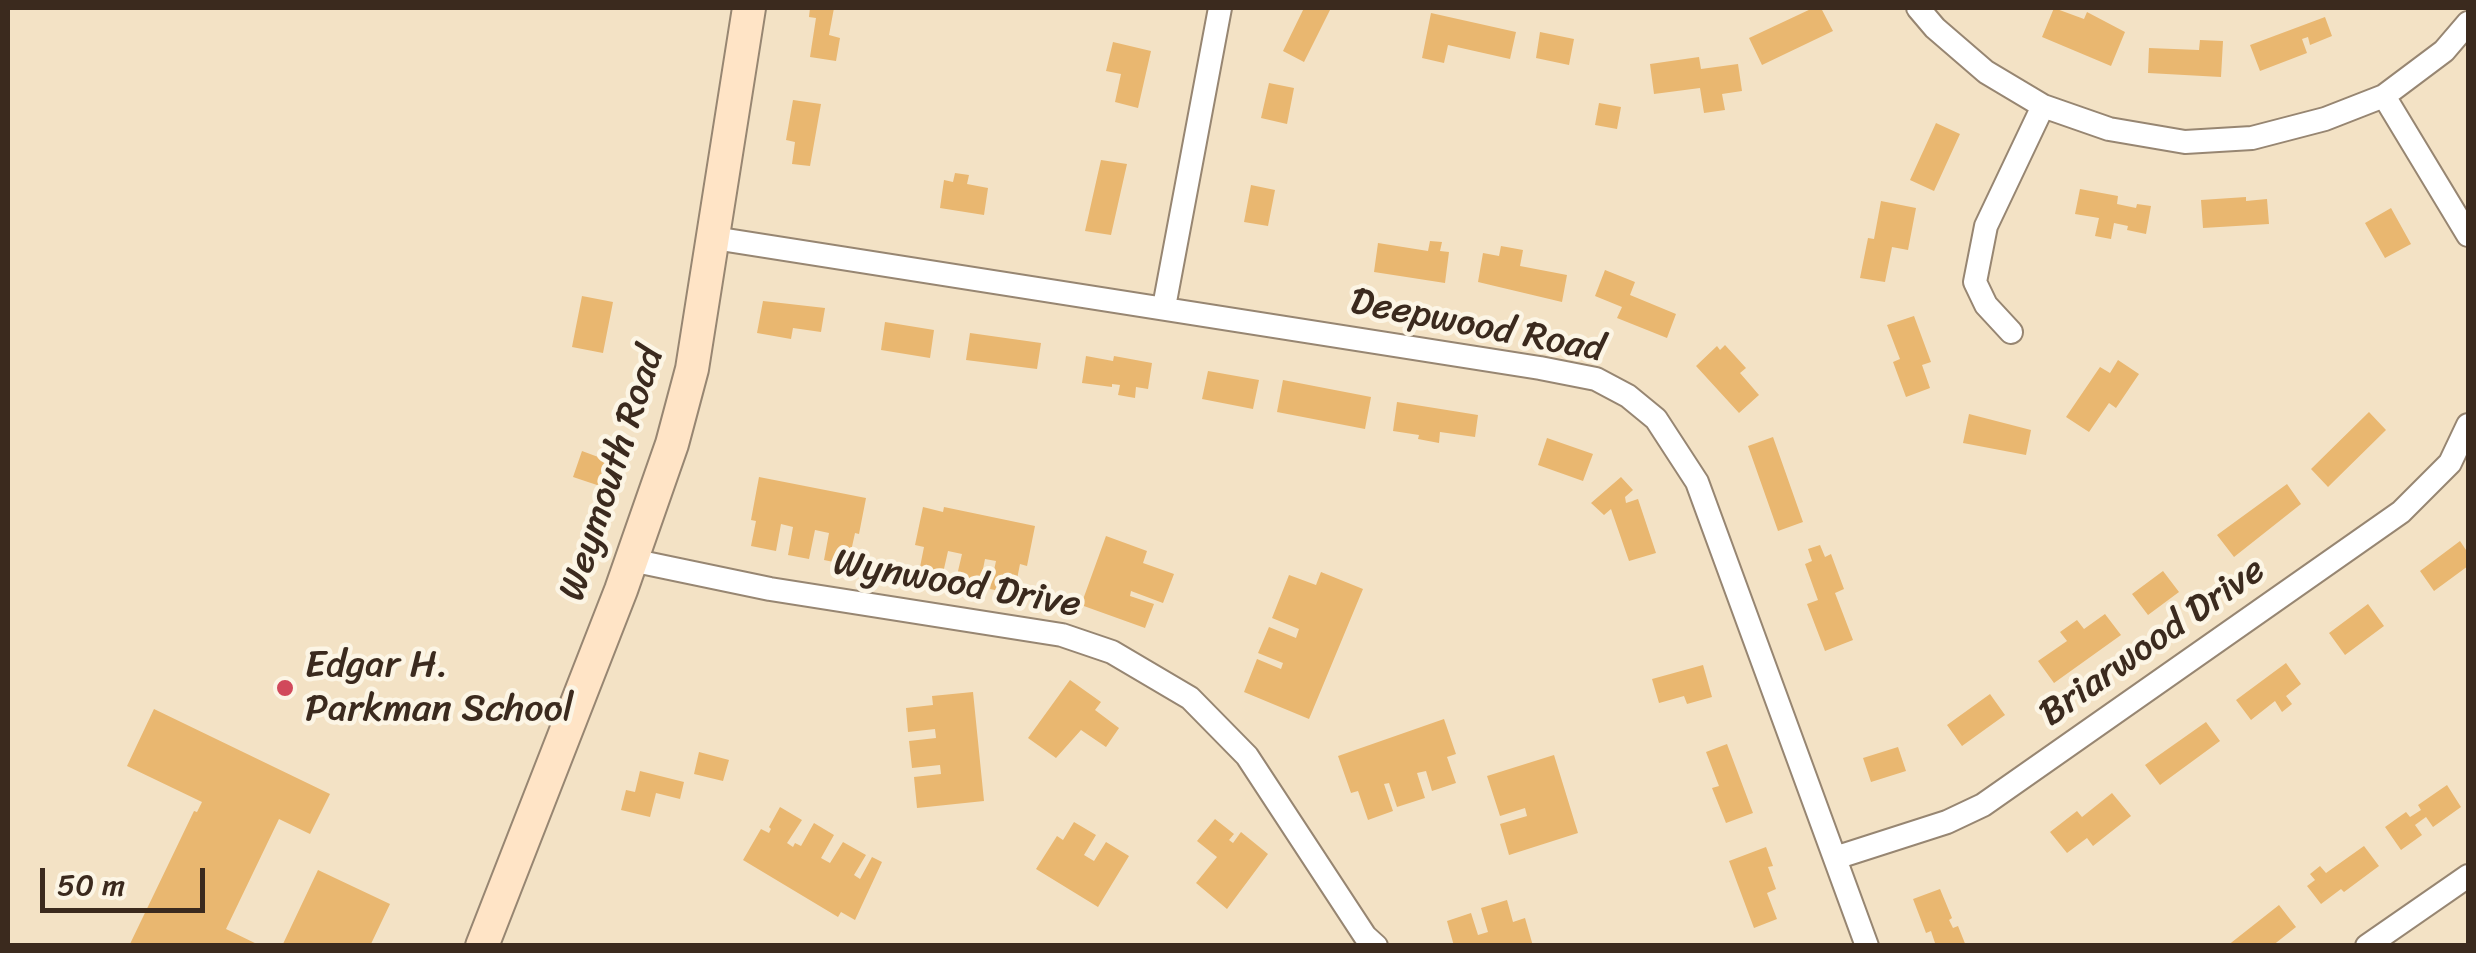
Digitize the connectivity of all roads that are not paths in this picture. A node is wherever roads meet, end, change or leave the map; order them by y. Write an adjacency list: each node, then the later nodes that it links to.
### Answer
1 (749, 8): 8 (street, Weymouth Road)
2 (1220, 8): 9 (street)
3 (1918, 8): 6 (street)
4 (2468, 23): 5 (street)
5 (2384, 96): 6 (street); 7 (street)
6 (2043, 106): 10 (street)
7 (2468, 236)
8 (714, 238): 9 (street, Deepwood Road); 12 (street, Weymouth Road)
9 (1164, 307): 13 (street, Deepwood Road)
10 (2011, 332)
11 (2468, 425): 13 (street, Briarwood Drive)
12 (631, 560): 15 (street, Weymouth Road); 16 (street, Wynwood Drive)
13 (1835, 858): 17 (street, Deepwood Road)
14 (2468, 876): 18 (street)
15 (482, 946)
16 (1376, 946)
17 (1866, 946)
18 (2367, 946)

